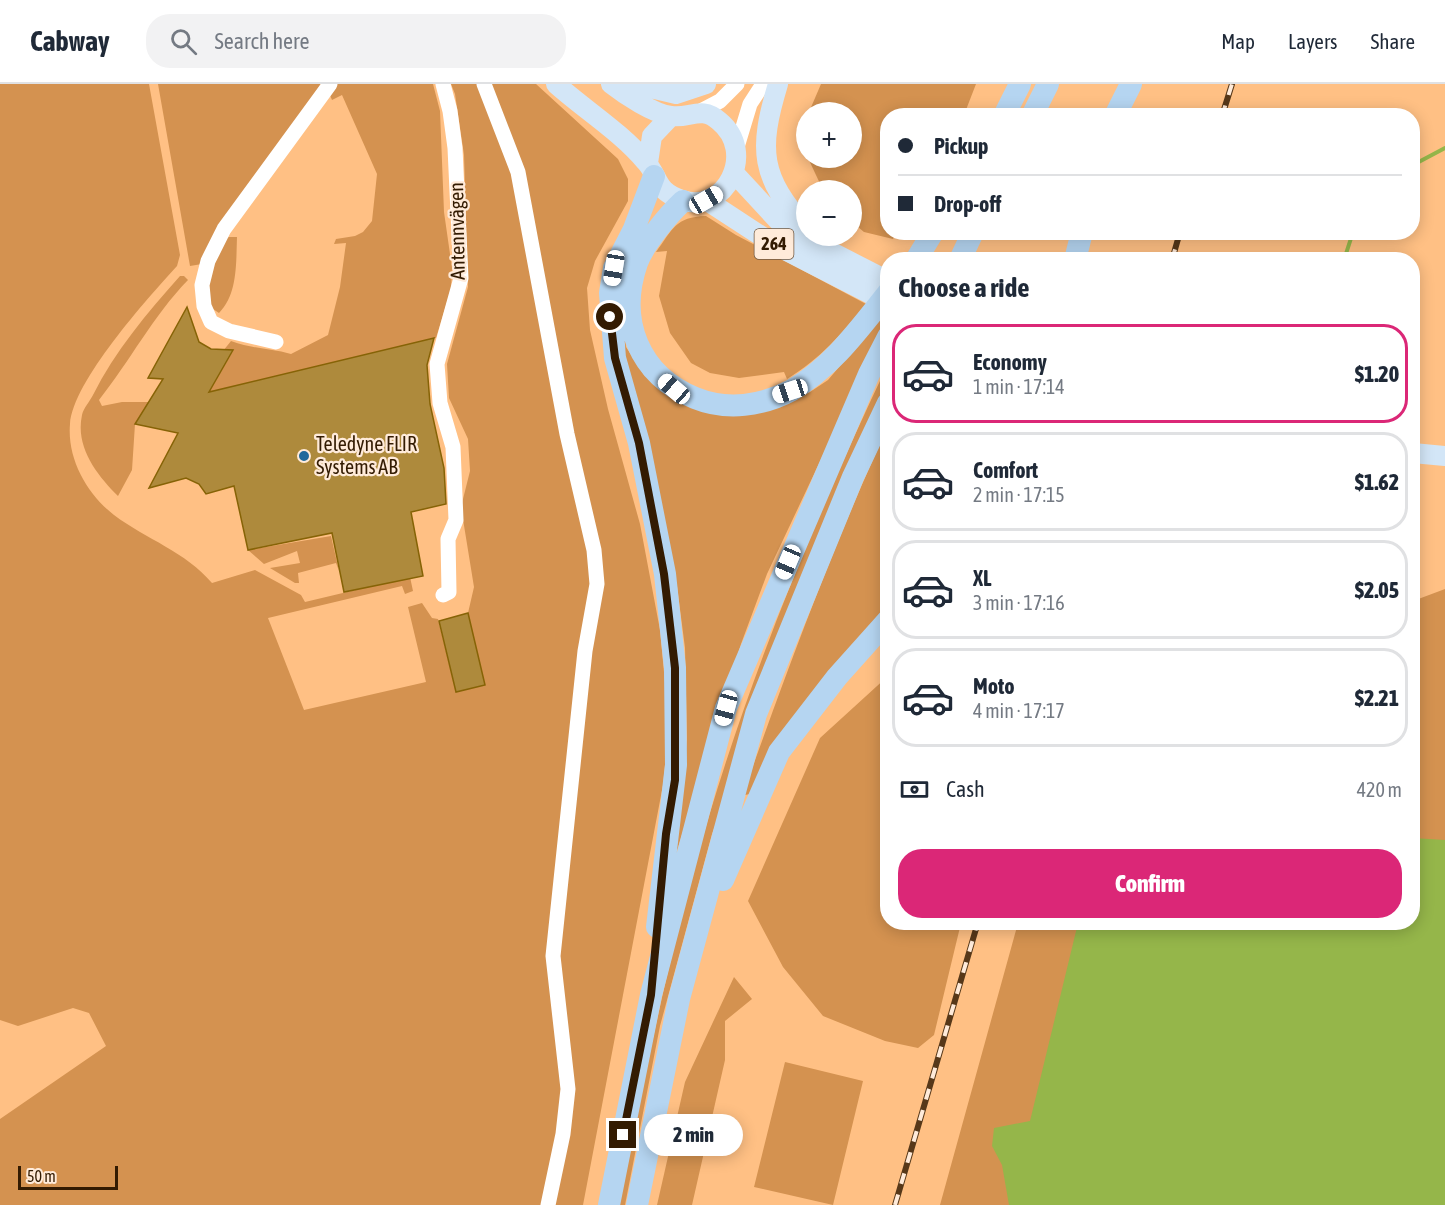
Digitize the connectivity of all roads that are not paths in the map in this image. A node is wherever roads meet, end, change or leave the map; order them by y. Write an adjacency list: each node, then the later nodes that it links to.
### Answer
1 (330, 84): 29 (street)
2 (443, 84): 34 (street, Antennvägen)
3 (484, 84): 38 (street)
4 (556, 84): 20 (main road, 264)
5 (611, 84): 18 (main road)
6 (634, 84): 7 (main road)
7 (706, 84)
8 (737, 84): 17 (street)
9 (763, 84): 19 (street)
10 (778, 84): 23 (main road)
11 (1020, 84): 14 (highway)
12 (1048, 84): 15 (highway)
13 (1131, 84): 16 (highway)
14 (1008, 108)
15 (1036, 108)
16 (1119, 108)
17 (699, 112): 18 (main road); 19 (main road)
18 (671, 117): 20 (main road)
19 (737, 147): 21 (main road)
20 (651, 170): 22 (main road, 264); 36 (highway)
21 (735, 174): 22 (main road); 24 (main road, 264)
22 (694, 201): 27 (main road, 264); 28 (highway)
23 (796, 217)
24 (796, 233)
25 (824, 246): 26 (main road, 264)
26 (880, 277)
27 (880, 299)
28 (880, 302)
29 (276, 342)
30 (880, 352): 36 (highway)
31 (880, 420): 37 (highway)
32 (1420, 454): 33 (main road)
33 (1445, 456)
34 (442, 594)
35 (880, 629): 37 (highway)
36 (651, 995): 39 (highway)
37 (679, 999): 40 (highway)
38 (548, 1205)
39 (609, 1205)
40 (637, 1205)

